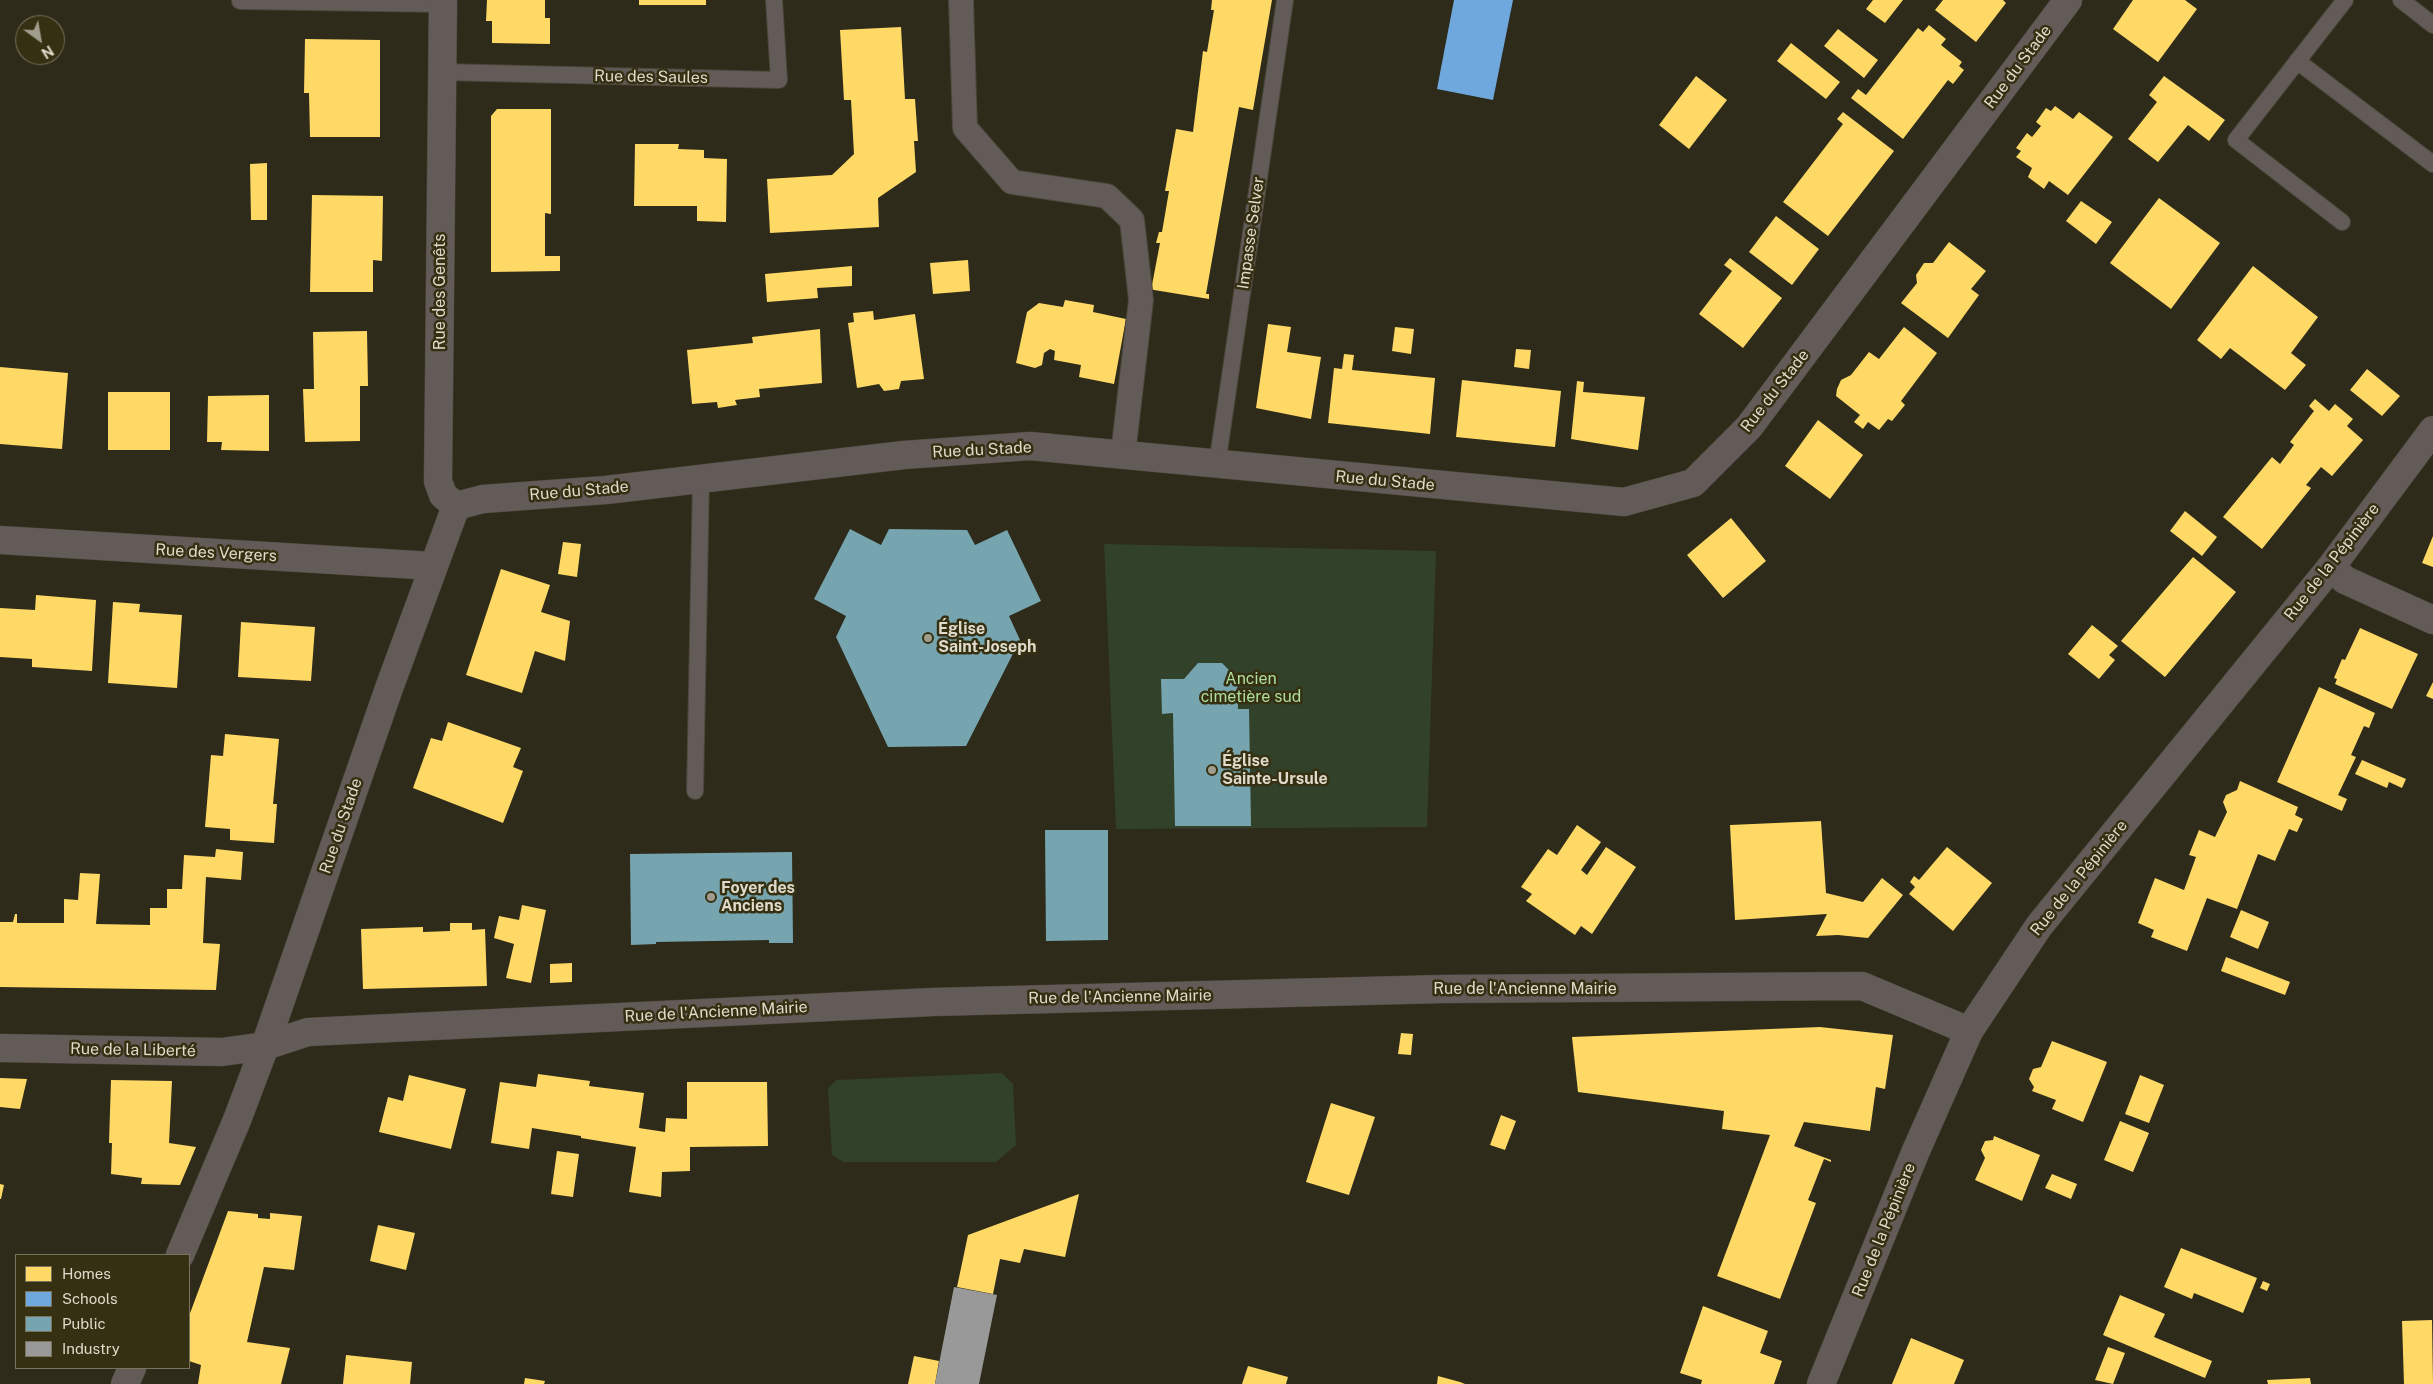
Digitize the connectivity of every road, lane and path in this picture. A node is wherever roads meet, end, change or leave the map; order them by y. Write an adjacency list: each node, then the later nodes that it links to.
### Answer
1 (774, 0): 11 (lane, Rue des Saules)
2 (961, 0): 15 (street)
3 (1285, 0): 16 (lane, Impasse Selver)
4 (2068, 0): 16 (street, Rue du Stade)
5 (2345, 0): 10 (lane)
6 (2401, 0): 9 (lane)
7 (240, 1): 8 (lane)
8 (443, 2): 11 (street, Rue des Genêts)
9 (2433, 25)
10 (2297, 61): 12 (lane); 13 (lane)
11 (442, 72): 18 (street, Rue des Genêts)
12 (2433, 164)
13 (2342, 222)
14 (2433, 430): 21 (street, Rue de la Pépinière)
15 (1123, 454): 16 (street, Rue du Stade); 17 (street, Rue du Stade)
16 (1217, 465)
17 (701, 479): 18 (street, Rue du Stade); 23 (lane)
18 (456, 506): 20 (street, Rue du Stade)
19 (0, 540): 20 (street, Rue des Vergers)
20 (433, 566): 25 (street, Rue du Stade)
21 (2330, 567): 22 (street); 24 (street, Rue de la Pépinière)
22 (2433, 620)
23 (695, 791)
24 (1970, 1031): 25 (street, Rue de l'Ancienne Mairie); 30 (street, Rue de la Pépinière)
25 (265, 1046): 26 (street, Rue de la Liberté); 27 (street, Rue du Stade)
26 (0, 1048)
27 (180, 1254)
28 (132, 1369): 29 (street)
29 (125, 1384)
30 (1820, 1384)

